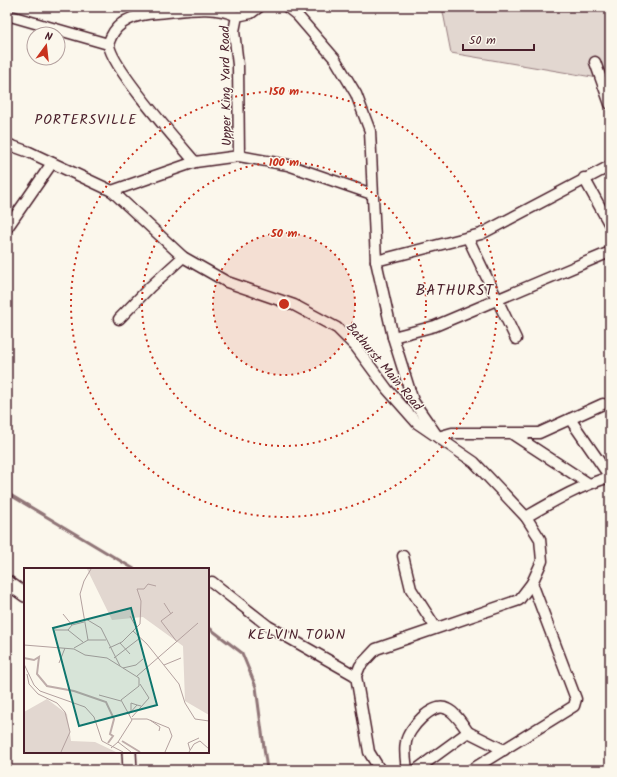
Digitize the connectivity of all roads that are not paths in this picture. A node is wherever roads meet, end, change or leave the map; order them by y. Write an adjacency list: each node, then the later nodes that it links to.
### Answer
1 (259, 7): 4 (street, Upper King Yard Road)
2 (287, 7): 16 (street)
3 (142, 10): 4 (street); 6 (street)
4 (237, 16): 10 (street, Upper King Yard Road)
5 (14, 17): 6 (street)
6 (108, 44): 11 (street)
7 (595, 62): 8 (street)
8 (610, 104)
9 (7, 144): 12 (street, Bathurst Main Road)
10 (239, 156): 11 (street); 16 (street)
11 (195, 162): 15 (street)
12 (52, 163): 15 (street, Bathurst Main Road); 18 (street)
13 (610, 166): 14 (street)
14 (584, 178): 17 (street); 19 (street)
15 (112, 191): 21 (street, Bathurst Main Road)
16 (372, 194): 22 (street)
17 (610, 225)
18 (7, 228)
19 (468, 238): 22 (street); 23 (street)
20 (610, 252): 23 (street)
21 (183, 257): 24 (street); 30 (street, Bathurst Main Road)
22 (376, 260): 25 (street)
23 (497, 300): 25 (street); 26 (street)
24 (119, 319)
25 (393, 337): 30 (street)
26 (516, 339)
27 (602, 404): 28 (street)
28 (570, 419): 29 (street); 31 (street)
29 (514, 435): 30 (street); 32 (street)
30 (438, 437): 33 (street, Bathurst Main Road)
31 (610, 477): 32 (street)
32 (588, 484): 33 (street)
33 (526, 517): 37 (street, Bathurst Main Road)
34 (403, 556): 39 (street)
35 (7, 582): 38 (main road)
36 (212, 582): 40 (street)
37 (532, 583): 39 (street, Bathurst Main Road); 42 (street)
38 (24, 594)
39 (436, 628): 40 (street, Bathurst Main Road)
40 (356, 676): 45 (street)
41 (468, 732): 42 (street); 46 (street); 47 (street)
42 (504, 750): 48 (street)
43 (129, 753): 44 (main road)
44 (130, 770)
45 (380, 770)
46 (407, 770)
47 (416, 770)
48 (471, 770)

